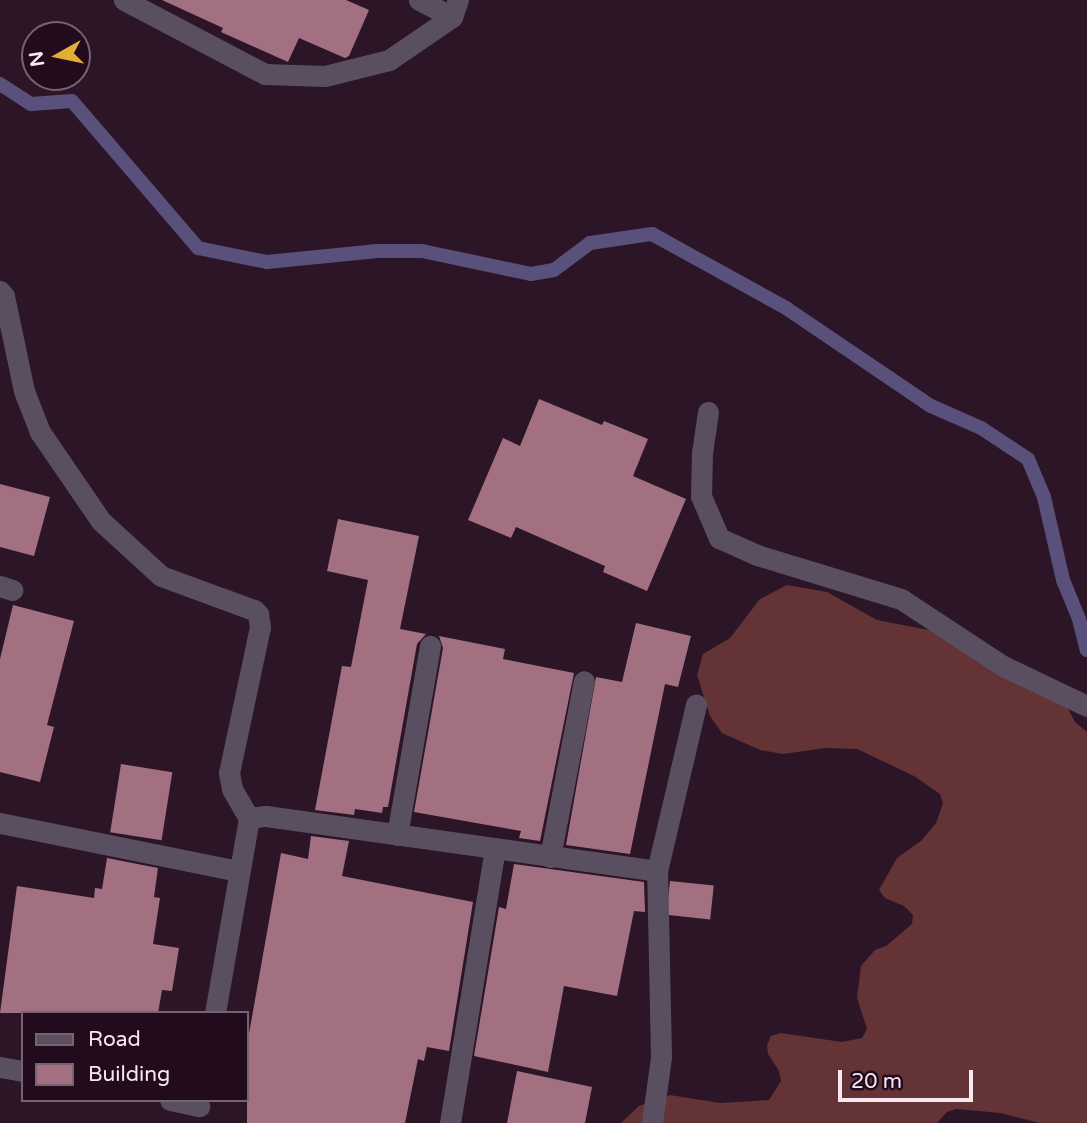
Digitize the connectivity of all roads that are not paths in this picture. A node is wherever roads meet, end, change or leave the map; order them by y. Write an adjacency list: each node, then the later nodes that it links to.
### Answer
1 (124, 0): 3 (street)
2 (419, 0): 3 (street)
3 (455, 9)
4 (0, 291): 10 (street)
5 (708, 412): 9 (street)
6 (430, 646): 12 (street)
7 (584, 681): 14 (street)
8 (696, 705): 15 (street)
9 (1087, 706)
10 (249, 818): 12 (street); 16 (street)
11 (0, 823): 16 (street)
12 (397, 835): 13 (street)
13 (495, 849): 14 (street); 22 (street)
14 (550, 857): 15 (street)
15 (657, 871): 23 (street)
16 (238, 872): 17 (street)
17 (215, 1011)
18 (0, 1067): 19 (street)
19 (21, 1071)
20 (176, 1102): 21 (street)
21 (199, 1110)
22 (450, 1123)
23 (652, 1123)

